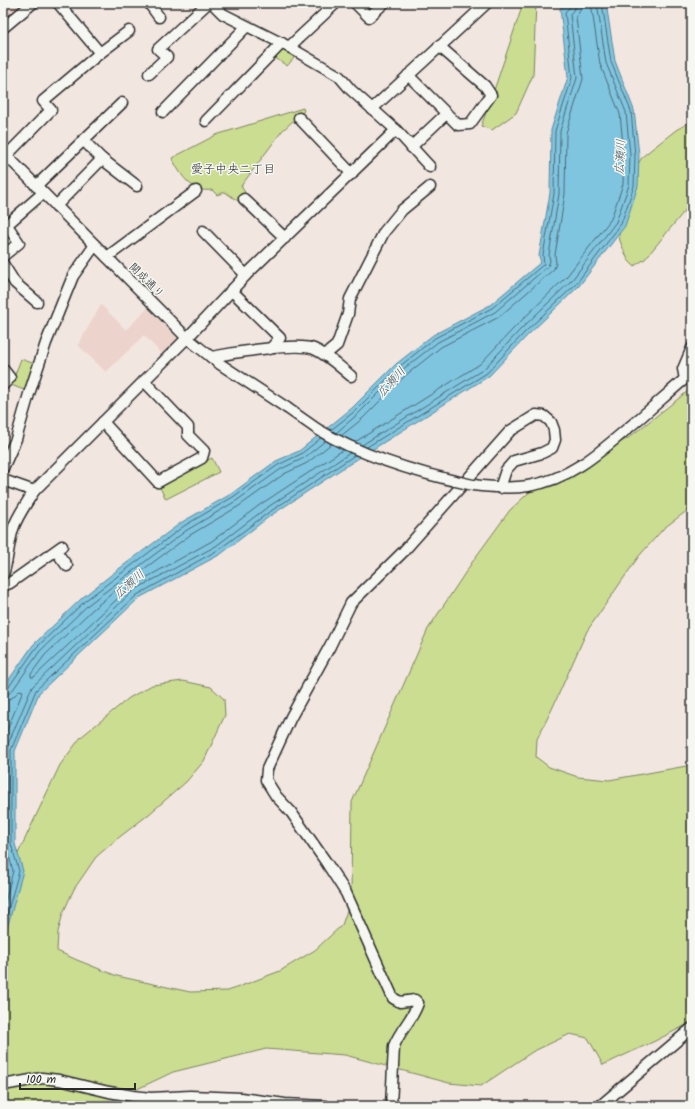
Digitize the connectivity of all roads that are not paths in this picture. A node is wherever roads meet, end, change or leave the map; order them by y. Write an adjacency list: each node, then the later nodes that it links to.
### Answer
1 (33, 3): 12 (street)
2 (58, 3): 16 (street)
3 (208, 3): 17 (street)
4 (212, 3): 11 (street)
5 (355, 3): 6 (street)
6 (384, 3)
7 (487, 3): 15 (street)
8 (150, 5): 10 (street)
9 (330, 5): 14 (street)
10 (159, 17)
11 (246, 27): 14 (street); 21 (street)
12 (3, 28)
13 (129, 32): 16 (street)
14 (286, 45): 20 (street); 24 (street)
15 (439, 46): 18 (street); 22 (street)
16 (100, 53): 28 (street)
17 (149, 74)
18 (408, 76): 20 (street); 22 (street)
19 (122, 103): 26 (street)
20 (372, 109): 25 (street)
21 (163, 112)
22 (446, 114): 27 (street)
23 (299, 118): 31 (street)
24 (206, 120)
25 (396, 130): 27 (street); 31 (street)
26 (83, 140): 29 (street); 34 (street)
27 (411, 147): 30 (street)
28 (5, 153): 34 (street, 開成通り)
29 (102, 159): 32 (street); 37 (street)
30 (430, 167)
31 (352, 174): 40 (street)
32 (137, 186)
33 (430, 187): 52 (street)
34 (40, 190): 37 (street, 開成通り); 38 (street)
35 (196, 191): 43 (street)
36 (244, 199): 40 (street)
37 (56, 206): 41 (street, 開成通り)
38 (5, 226): 42 (street)
39 (203, 231): 45 (street)
40 (285, 238): 45 (street)
41 (96, 245): 43 (street, 開成通り); 59 (street)
42 (3, 256)
43 (107, 257): 48 (street, 開成通り)
44 (3, 264): 47 (street)
45 (246, 275): 46 (street)
46 (231, 290): 48 (street); 50 (street)
47 (36, 302)
48 (187, 338): 51 (street, 開成通り); 56 (street)
49 (692, 348): 55 (street)
50 (270, 349): 51 (street); 52 (street)
51 (211, 356): 61 (street, 開成通り, bridge)
52 (325, 356): 54 (street)
53 (3, 369): 57 (street)
54 (351, 376)
55 (688, 376): 61 (street, 開成通り)
56 (144, 381): 58 (street); 58 (street)
57 (3, 385)
58 (103, 422): 62 (street)
59 (3, 468)
60 (3, 480): 62 (street)
61 (500, 488): 69 (street)
62 (34, 491): 64 (street)
63 (67, 566): 65 (street)
64 (3, 575)
65 (3, 586)
66 (692, 1028): 70 (street)
67 (3, 1085): 68 (street)
68 (325, 1106)
69 (391, 1106)
70 (600, 1106)

